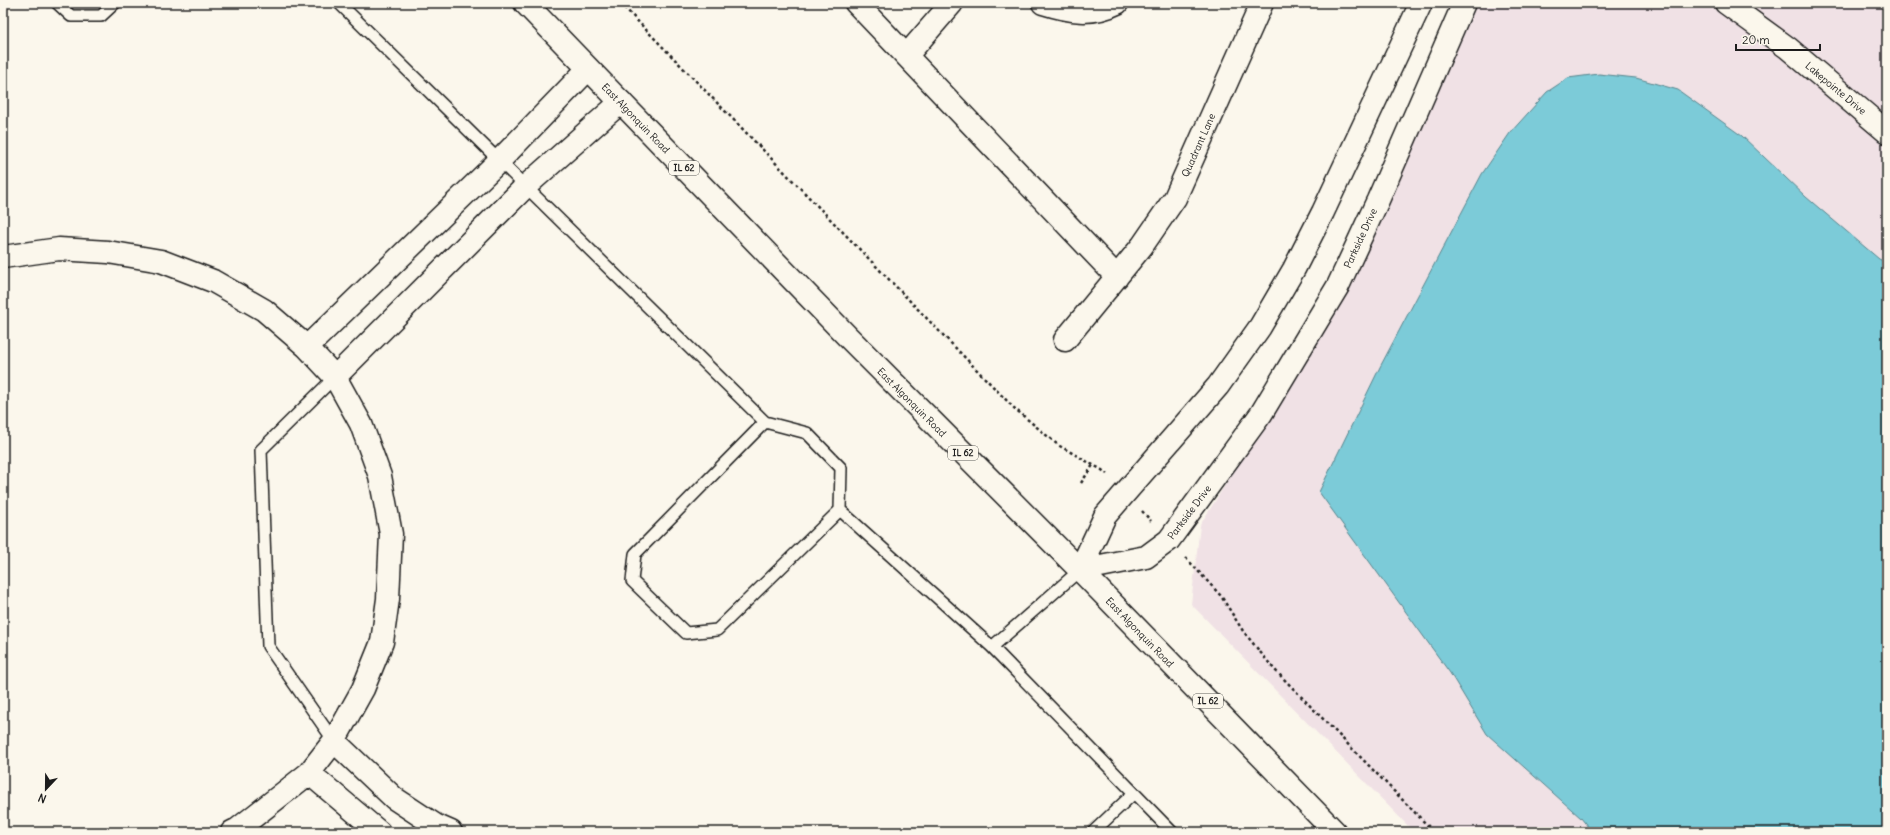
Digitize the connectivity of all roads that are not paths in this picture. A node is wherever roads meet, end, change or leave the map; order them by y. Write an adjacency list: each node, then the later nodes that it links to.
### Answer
1 (57, 3): 2 (lane)
2 (115, 3)
3 (339, 3): 18 (lane)
4 (525, 3): 15 (street, East Algonquin Road / IL 62)
5 (856, 3): 14 (street)
6 (952, 3): 14 (street)
7 (1044, 3): 12 (street)
8 (1262, 3): 21 (street, Quadrant Lane)
9 (1421, 3): 27 (street)
10 (1464, 3): 27 (street, Parkside Drive)
11 (1726, 3): 13 (street, Lakepointe Drive)
12 (1112, 6)
13 (1748, 10): 17 (street, Lakepointe Drive)
14 (907, 55): 21 (street)
15 (588, 69): 16 (street, East Algonquin Road / IL 62); 18 (street)
16 (621, 102): 19 (street); 27 (street, East Algonquin Road / IL 62)
17 (1887, 132)
18 (500, 160): 19 (lane); 23 (street)
19 (526, 186): 24 (street); 25 (lane)
20 (3, 257): 23 (street)
21 (1117, 277): 22 (street, Quadrant Lane)
22 (1065, 340)
23 (307, 347): 24 (street)
24 (335, 376): 29 (street); 29 (lane)
25 (765, 422): 26 (lane); 26 (lane)
26 (840, 510): 28 (lane)
27 (1080, 570): 28 (lane); 37 (street, East Algonquin Road / IL 62)
28 (992, 647): 31 (lane)
29 (334, 742): 30 (street); 34 (street)
30 (309, 773): 32 (street); 33 (street)
31 (1134, 793): 35 (lane); 36 (lane)
32 (232, 832)
33 (379, 832)
34 (451, 832)
35 (1093, 832)
36 (1172, 832)
37 (1335, 832)

